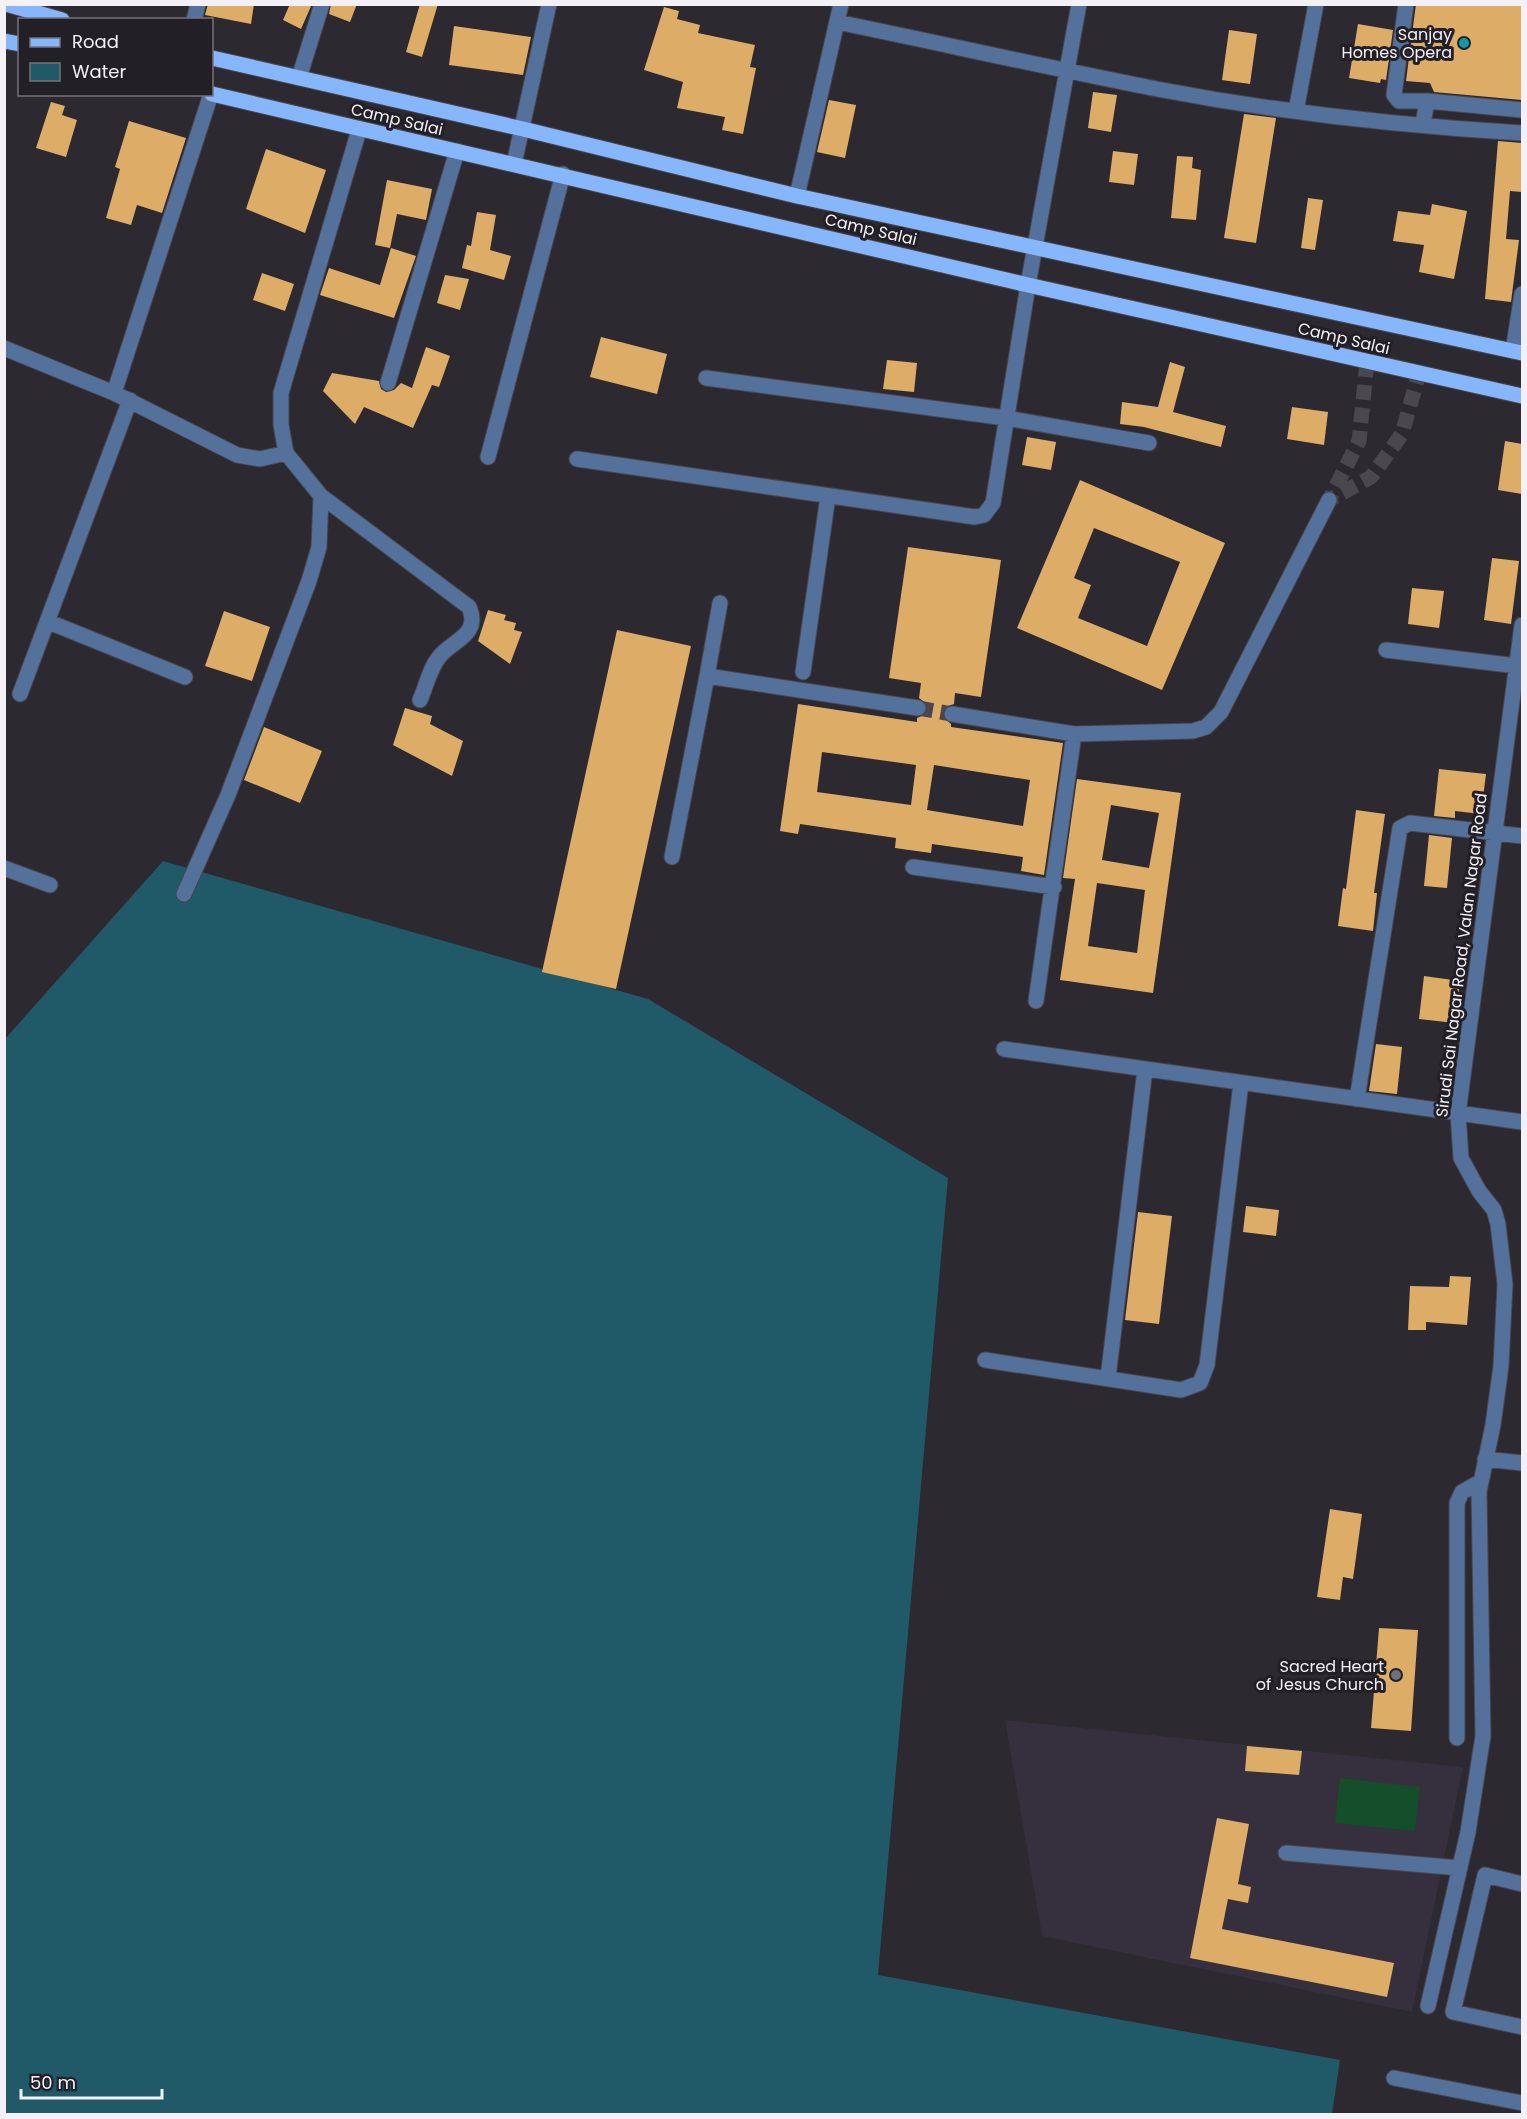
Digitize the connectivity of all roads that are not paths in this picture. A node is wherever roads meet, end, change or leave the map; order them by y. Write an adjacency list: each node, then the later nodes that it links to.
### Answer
1 (6, 4): 8 (main road)
2 (322, 4): 13 (street)
3 (549, 4): 20 (street)
4 (841, 4): 10 (street)
5 (1079, 4): 12 (street)
6 (1316, 4): 18 (street)
7 (1406, 4): 16 (street)
8 (34, 8): 9 (main road)
9 (57, 18)
10 (837, 22): 12 (street); 26 (street)
11 (213, 58): 13 (main road, Camp Salai)
12 (1068, 70): 18 (street); 27 (street)
13 (299, 78): 20 (main road, Camp Salai)
14 (213, 94): 21 (main road, Camp Salai)
15 (210, 96): 34 (street)
16 (1427, 101): 17 (street); 19 (street)
17 (1522, 110)
18 (1296, 111): 19 (street)
19 (1424, 124): 22 (street)
20 (523, 129): 24 (street); 26 (main road, Camp Salai)
21 (359, 130): 23 (main road, Camp Salai); 39 (street)
22 (1522, 134)
23 (457, 151): 24 (main road, Camp Salai); 33 (street)
24 (514, 164): 25 (main road, Camp Salai)
25 (563, 174): 28 (main road, Camp Salai); 40 (street)
26 (797, 196): 27 (main road, Camp Salai)
27 (1036, 246): 28 (street); 31 (main road, Camp Salai)
28 (1028, 285): 35 (main road, Camp Salai); 37 (street)
29 (1522, 294): 31 (street)
30 (4, 348): 34 (street)
31 (1518, 352)
32 (706, 378): 37 (street)
33 (388, 383)
34 (114, 393): 36 (street)
35 (1522, 396)
36 (130, 400): 39 (street); 46 (street)
37 (1006, 418): 38 (street); 43 (street)
38 (1149, 443)
39 (286, 453): 42 (street)
40 (488, 457)
41 (578, 459): 43 (street)
42 (321, 496): 54 (street); 65 (street)
43 (828, 496): 50 (street)
44 (1329, 500): 57 (street)
45 (720, 603): 51 (street)
46 (49, 622): 52 (street); 53 (street)
47 (1522, 625): 49 (street, Sirudi Sai Nagar Road, Valan Nagar Road)
48 (1386, 650): 49 (street)
49 (1517, 666): 58 (street, Sirudi Sai Nagar Road, Valan Nagar Road)
50 (803, 672)
51 (707, 676): 55 (street); 60 (street)
52 (185, 677)
53 (20, 694)
54 (420, 700)
55 (918, 708)
56 (952, 714): 57 (street)
57 (1074, 734): 64 (street)
58 (1493, 832): 59 (street); 70 (street); 71 (street, Sirudi Sai Nagar Road, Valan Nagar Road)
59 (1522, 836)
60 (672, 857)
61 (913, 867): 64 (street)
62 (4, 868): 63 (street)
63 (50, 885)
64 (1054, 887): 66 (street)
65 (184, 894)
66 (1036, 1001)
67 (1004, 1049): 68 (street)
68 (1145, 1069): 69 (street); 74 (street)
69 (1241, 1083): 70 (street); 74 (street)
70 (1357, 1099): 71 (street)
71 (1458, 1114): 72 (street); 75 (street, Sirudi Sai Nagar Road, Valan Nagar Road)
72 (1522, 1122)
73 (985, 1359): 74 (street)
74 (1108, 1378)
75 (1485, 1458): 76 (street); 77 (street, Sirudi Sai Nagar Road, Valan Nagar Road)
76 (1522, 1463)
77 (1480, 1482): 78 (street); 80 (street, Sirudi Sai Nagar Road, Valan Nagar Road)
78 (1457, 1738)
79 (1286, 1853): 80 (street)
80 (1459, 1874): 82 (street); 83 (street, Sirudi Sai Nagar Road, Valan Nagar Road)
81 (1522, 1884): 82 (street)
82 (1482, 1887): 84 (street)
83 (1428, 2006)
84 (1522, 2027)
85 (1394, 2078): 86 (street)
86 (1522, 2103)

